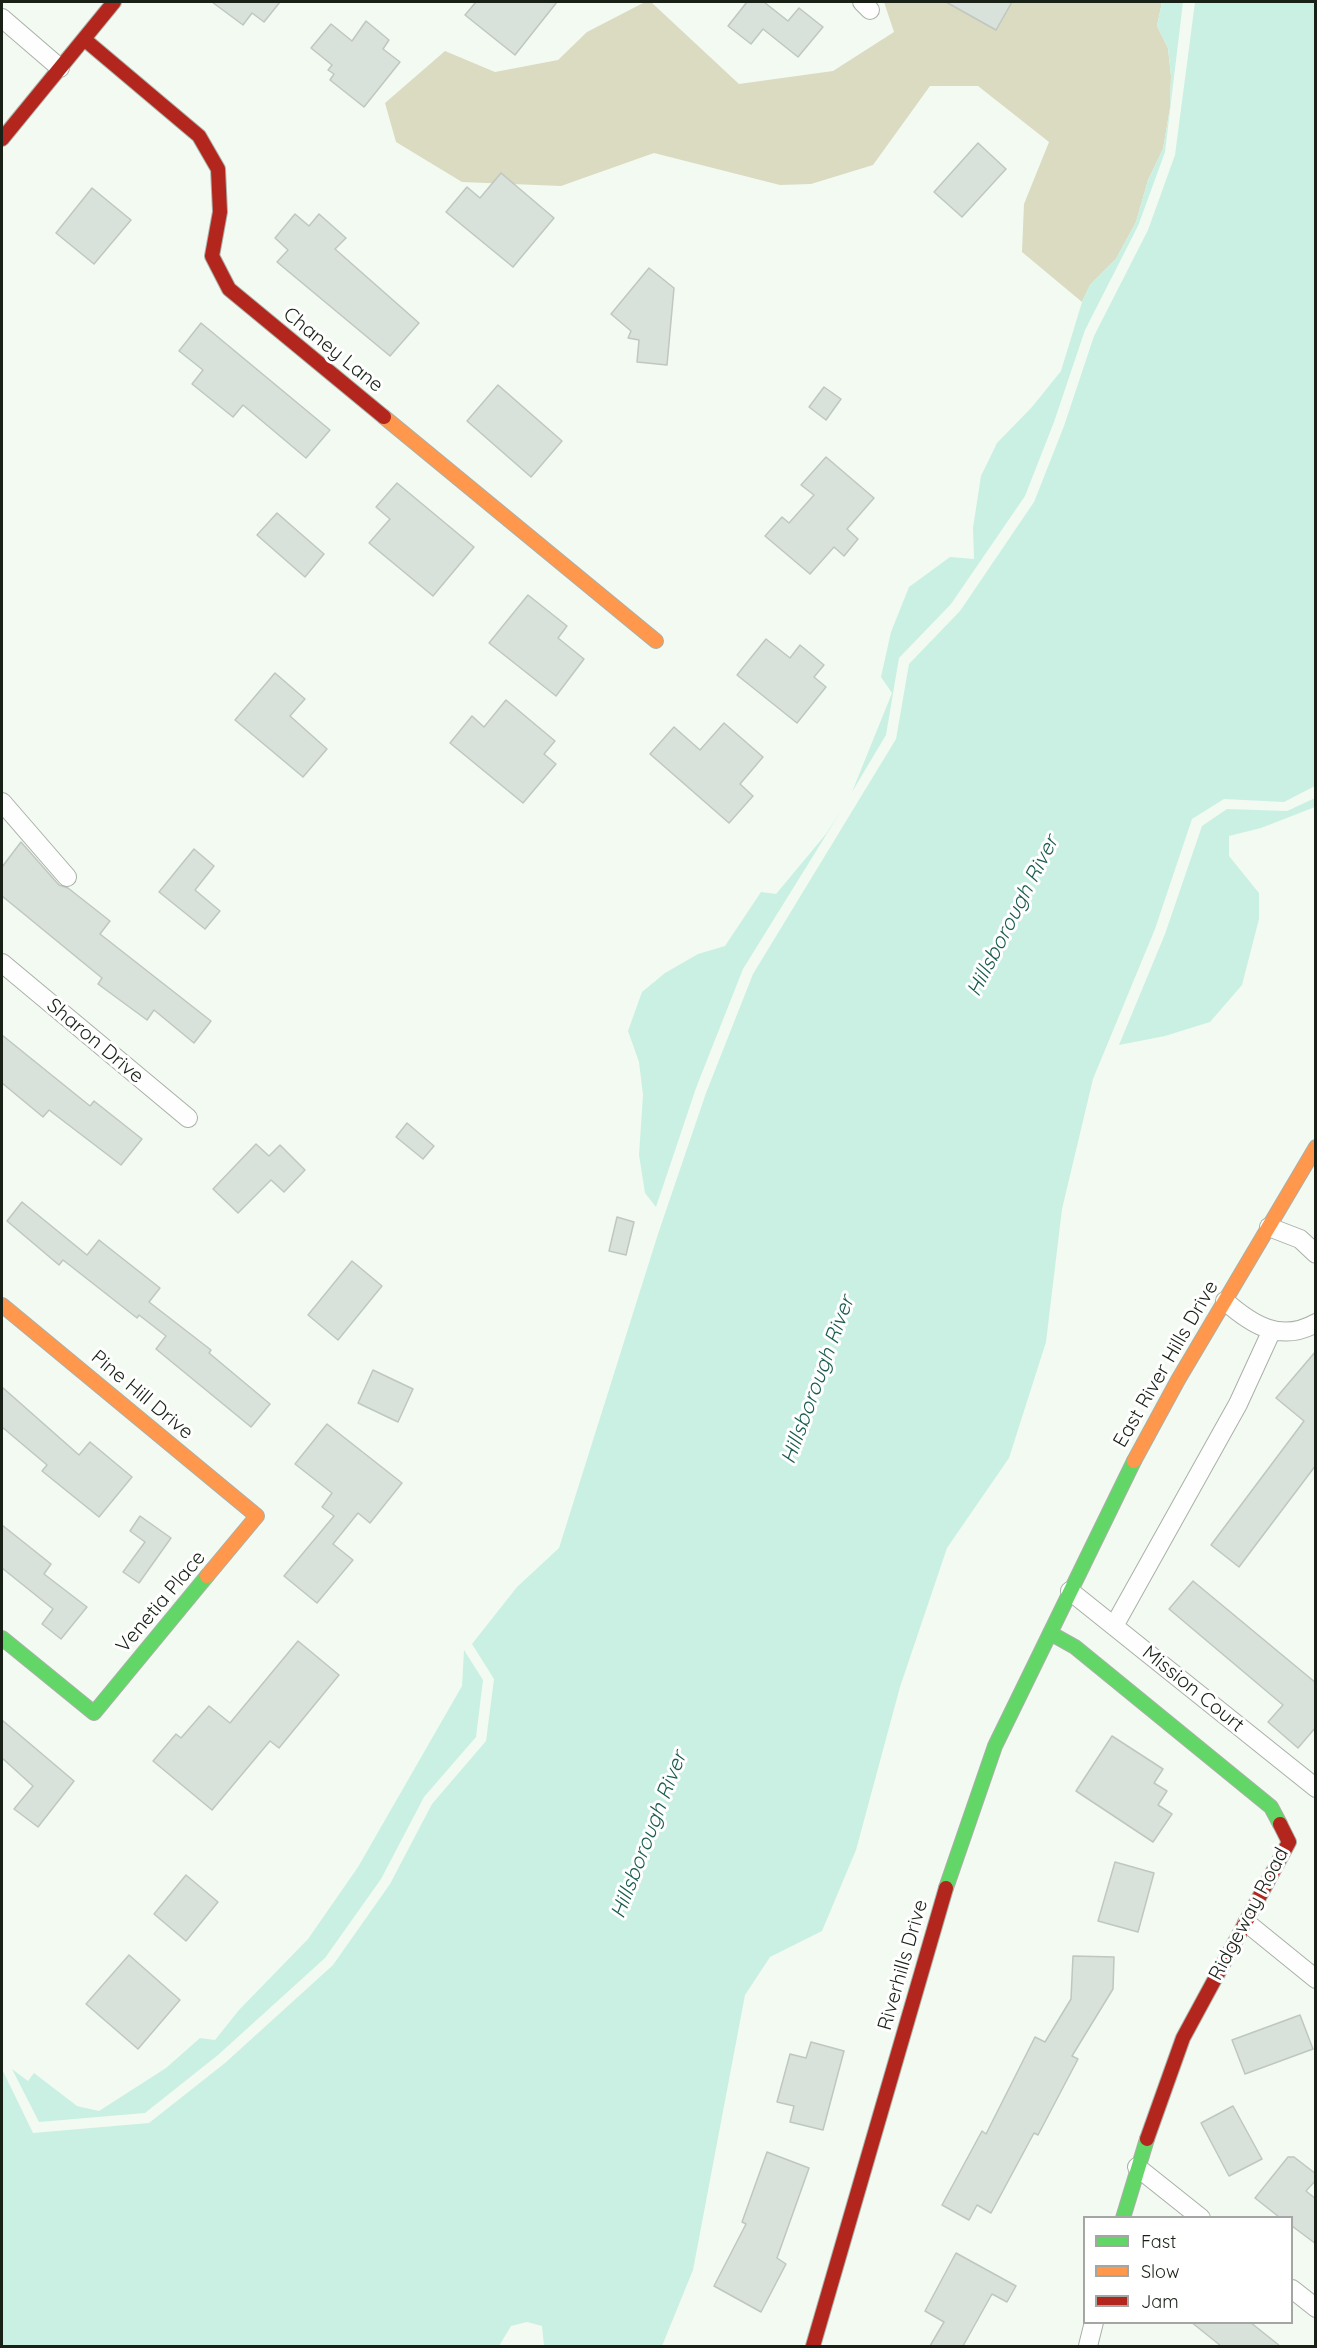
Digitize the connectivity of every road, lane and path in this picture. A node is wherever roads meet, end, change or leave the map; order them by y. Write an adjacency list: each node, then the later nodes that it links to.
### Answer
1 (114, 2): 3 (street)
2 (2, 18): 4 (street)
3 (84, 39): 4 (street); 6 (street, Chaney Lane)
4 (60, 68): 5 (street)
5 (2, 139)
6 (656, 641)
7 (2, 802): 8 (street)
8 (67, 877)
9 (2, 963): 10 (street, Sharon Drive)
10 (188, 1118)
11 (1316, 1147): 12 (street, East River Hills Drive)
12 (1269, 1227): 13 (street); 14 (street, East River Hills Drive)
13 (1316, 1254)
14 (1225, 1301): 17 (street); 19 (street, East River Hills Drive)
15 (2, 1305): 18 (street, Pine Hill Drive)
16 (1316, 1323): 17 (street)
17 (1272, 1330): 20 (street)
18 (257, 1516): 22 (street, Venetia Place)
19 (1066, 1599): 20 (street, Mission Court); 21 (street, Riverhills Drive)
20 (1114, 1626): 23 (street, Mission Court)
21 (1050, 1633): 24 (street, Ridgeway Road); 32 (street, Riverhills Drive)
22 (2, 1638)
23 (1316, 1788)
24 (1247, 1923): 25 (street); 26 (street, Ridgeway Road)
25 (1316, 1979)
26 (1137, 2167): 27 (street, Ridgeway Road); 28 (street)
27 (1123, 2216)
28 (1200, 2216)
29 (1293, 2290): 30 (street)
30 (1316, 2308)
31 (1094, 2324): 33 (street)
32 (813, 2346)
33 (1088, 2346)

